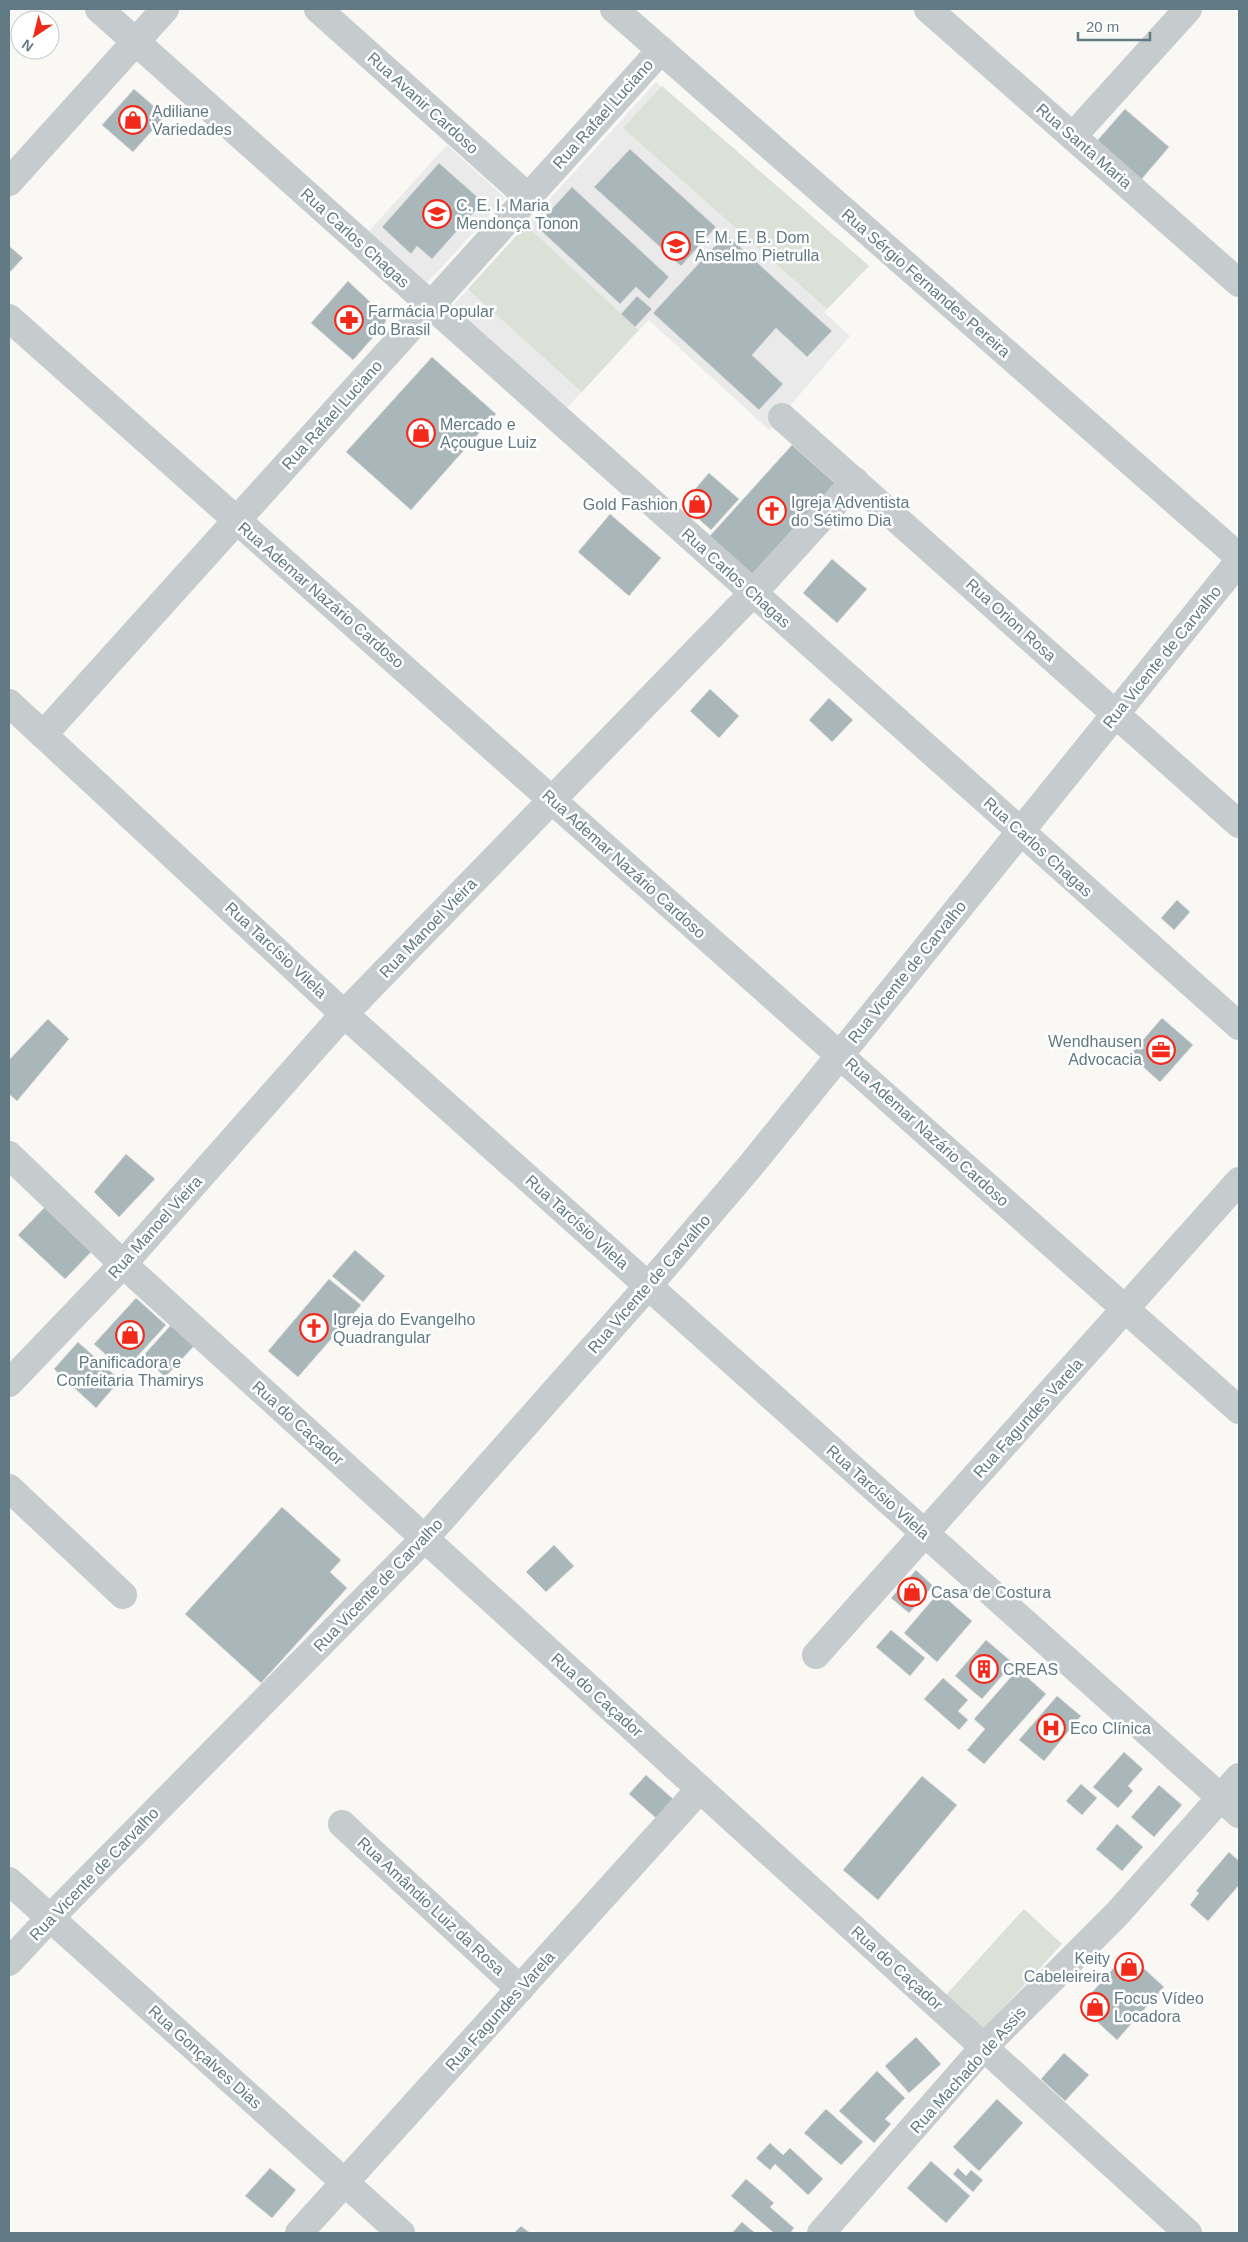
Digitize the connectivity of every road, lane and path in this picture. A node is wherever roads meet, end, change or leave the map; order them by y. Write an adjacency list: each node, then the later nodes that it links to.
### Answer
1 (98, 9): 7 (street, Rua Carlos Chagas)
2 (164, 9): 7 (street)
3 (318, 9): 11 (street, Rua Avanir Cardoso)
4 (614, 9): 8 (street, Rua Sérgio Fernandes Pereira)
5 (928, 9): 9 (street, Rua Santa Maria)
6 (1188, 9): 9 (street)
7 (136, 42): 10 (street); 13 (street, Rua Carlos Chagas)
8 (661, 50): 11 (street, Rua Rafael Luciano); 18 (street, Rua Sérgio Fernandes Pereira)
9 (1073, 136): 12 (street, Rua Santa Maria)
10 (9, 182)
11 (528, 197): 13 (street, Rua Rafael Luciano)
12 (1239, 283)
13 (431, 305): 17 (street, Rua Rafael Luciano); 20 (street, Rua Carlos Chagas)
14 (9, 318): 17 (street, Rua Ademar Nazário Cardoso)
15 (782, 417): 16 (street, Rua Orion Rosa)
16 (855, 482): 20 (street, Rua Manoel Vieira); 22 (street, Rua Orion Rosa)
17 (237, 521): 23 (street, Rua Rafael Luciano); 24 (street, Rua Ademar Nazário Cardoso)
18 (1239, 557)
19 (1239, 561): 22 (street, Rua Vicente de Carvalho)
20 (753, 593): 24 (street, Rua Manoel Vieira); 26 (street, Rua Carlos Chagas)
21 (9, 703): 23 (street, Rua Tarcísio Vilela)
22 (1116, 714): 25 (street, Rua Orion Rosa); 26 (street, Rua Vicente de Carvalho)
23 (43, 735): 27 (street, Rua Tarcísio Vilela)
24 (552, 800): 27 (street, Rua Manoel Vieira); 29 (street, Rua Ademar Nazário Cardoso)
25 (1239, 824)
26 (1021, 831): 28 (street, Rua Carlos Chagas); 29 (street, Rua Vicente de Carvalho)
27 (344, 1014): 32 (street, Rua Manoel Vieira); 33 (street, Rua Tarcísio Vilela)
28 (1239, 1026)
29 (840, 1055): 33 (street, Rua Vicente de Carvalho); 34 (street, Rua Ademar Nazário Cardoso)
30 (9, 1154): 32 (street, Rua do Caçador)
31 (1239, 1181): 34 (street, Rua Fagundes Varela)
32 (123, 1264): 35 (street, Rua Manoel Vieira); 39 (street, Rua do Caçador)
33 (648, 1286): 38 (street, Rua Tarcísio Vilela); 39 (street, Rua Vicente de Carvalho)
34 (1126, 1309): 36 (street, Rua Ademar Nazário Cardoso); 38 (street, Rua Fagundes Varela)
35 (9, 1383)
36 (1239, 1410)
37 (9, 1488): 40 (street)
38 (925, 1533): 41 (street, Rua Fagundes Varela); 44 (street, Rua Tarcísio Vilela)
39 (425, 1538): 43 (street, Rua do Caçador); 47 (street, Rua Vicente de Carvalho)
40 (123, 1595)
41 (816, 1655)
42 (1239, 1777): 44 (street, Rua Machado de Assis)
43 (700, 1789): 49 (street, Rua Fagundes Varela); 50 (street, Rua do Caçador)
44 (1230, 1806): 50 (street, Rua Machado de Assis)
45 (342, 1824): 49 (street, Rua Amândio Luiz da Rosa)
46 (9, 1881): 47 (street, Rua Gonçalves Dias)
47 (50, 1918): 48 (street, Rua Vicente de Carvalho); 51 (street, Rua Gonçalves Dias)
48 (9, 1962)
49 (520, 1989): 51 (street, Rua Fagundes Varela)
50 (984, 2048): 54 (street, Rua Machado de Assis); 55 (street, Rua do Caçador)
51 (345, 2183): 52 (street, Rua Fagundes Varela); 53 (street, Rua Gonçalves Dias)
52 (299, 2233)
53 (401, 2233)
54 (821, 2233)
55 (1188, 2233)

